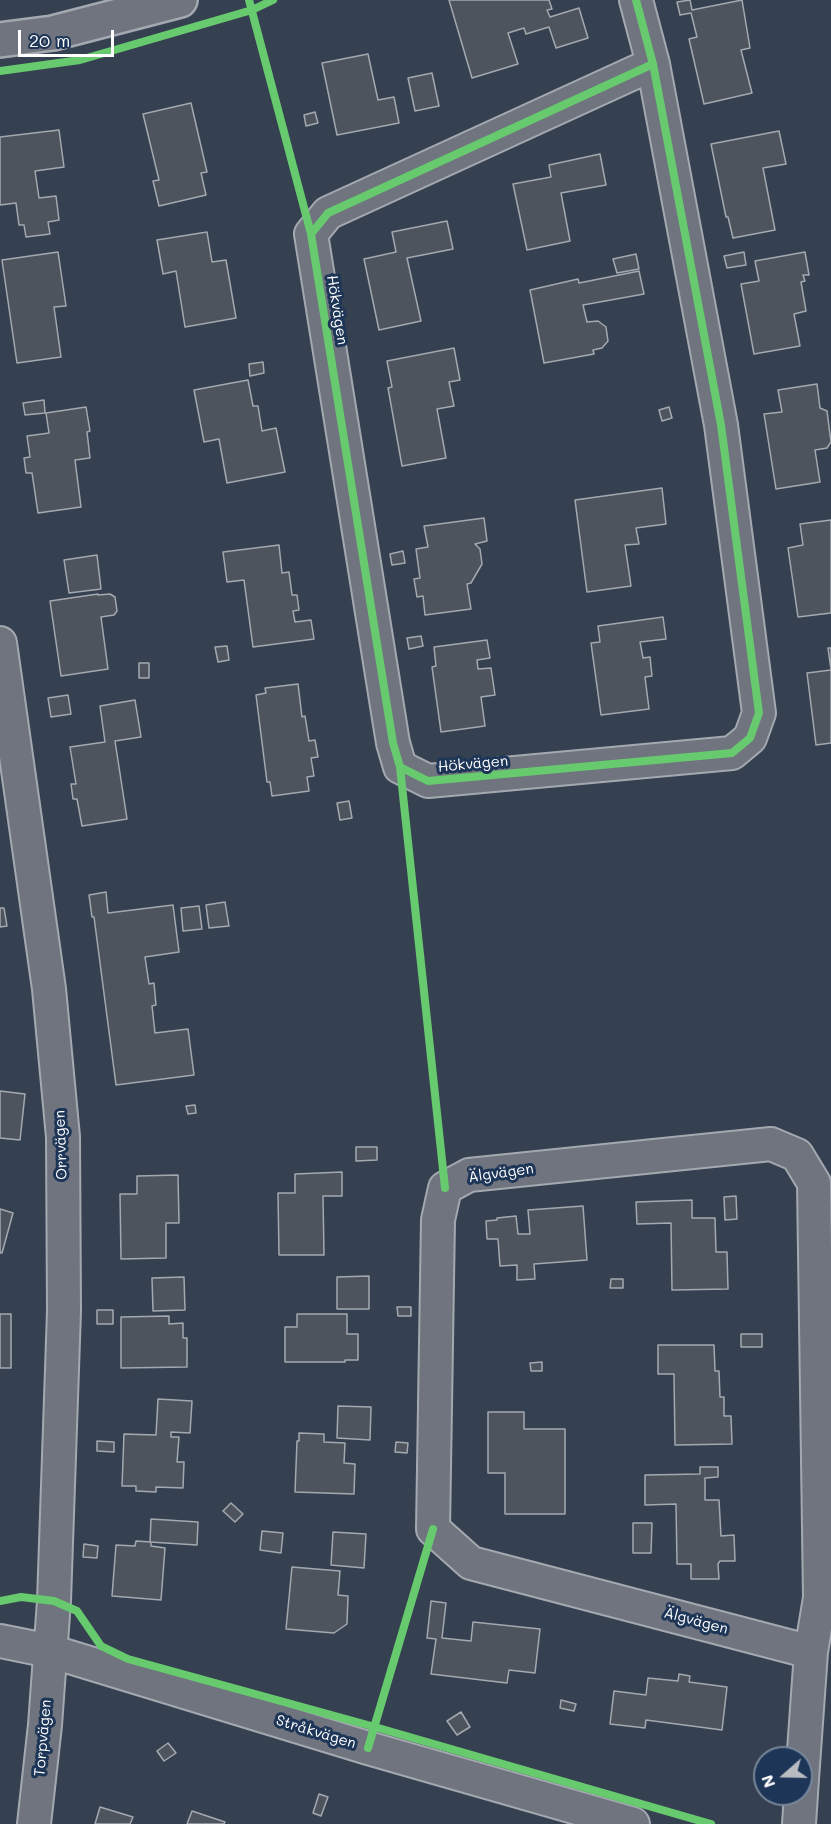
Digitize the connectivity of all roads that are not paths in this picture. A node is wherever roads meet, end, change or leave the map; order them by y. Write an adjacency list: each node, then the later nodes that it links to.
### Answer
1 (180, 0): 3 (street)
2 (636, 0): 4 (street, Hökvägen)
3 (0, 40)
4 (653, 64): 4 (street, Hökvägen)
5 (0, 643): 7 (street, Orrvägen)
6 (0, 1641): 7 (street, Stråkvägen)
7 (50, 1651): 11 (street, Torpvägen); 12 (street, Stråkvägen)
8 (811, 1652): 8 (street, Älgvägen); 9 (street, Älgvägen)
9 (804, 1746)
10 (800, 1806): 13 (street, Älgvägen)
11 (34, 1824)
12 (633, 1824)
13 (799, 1824)

